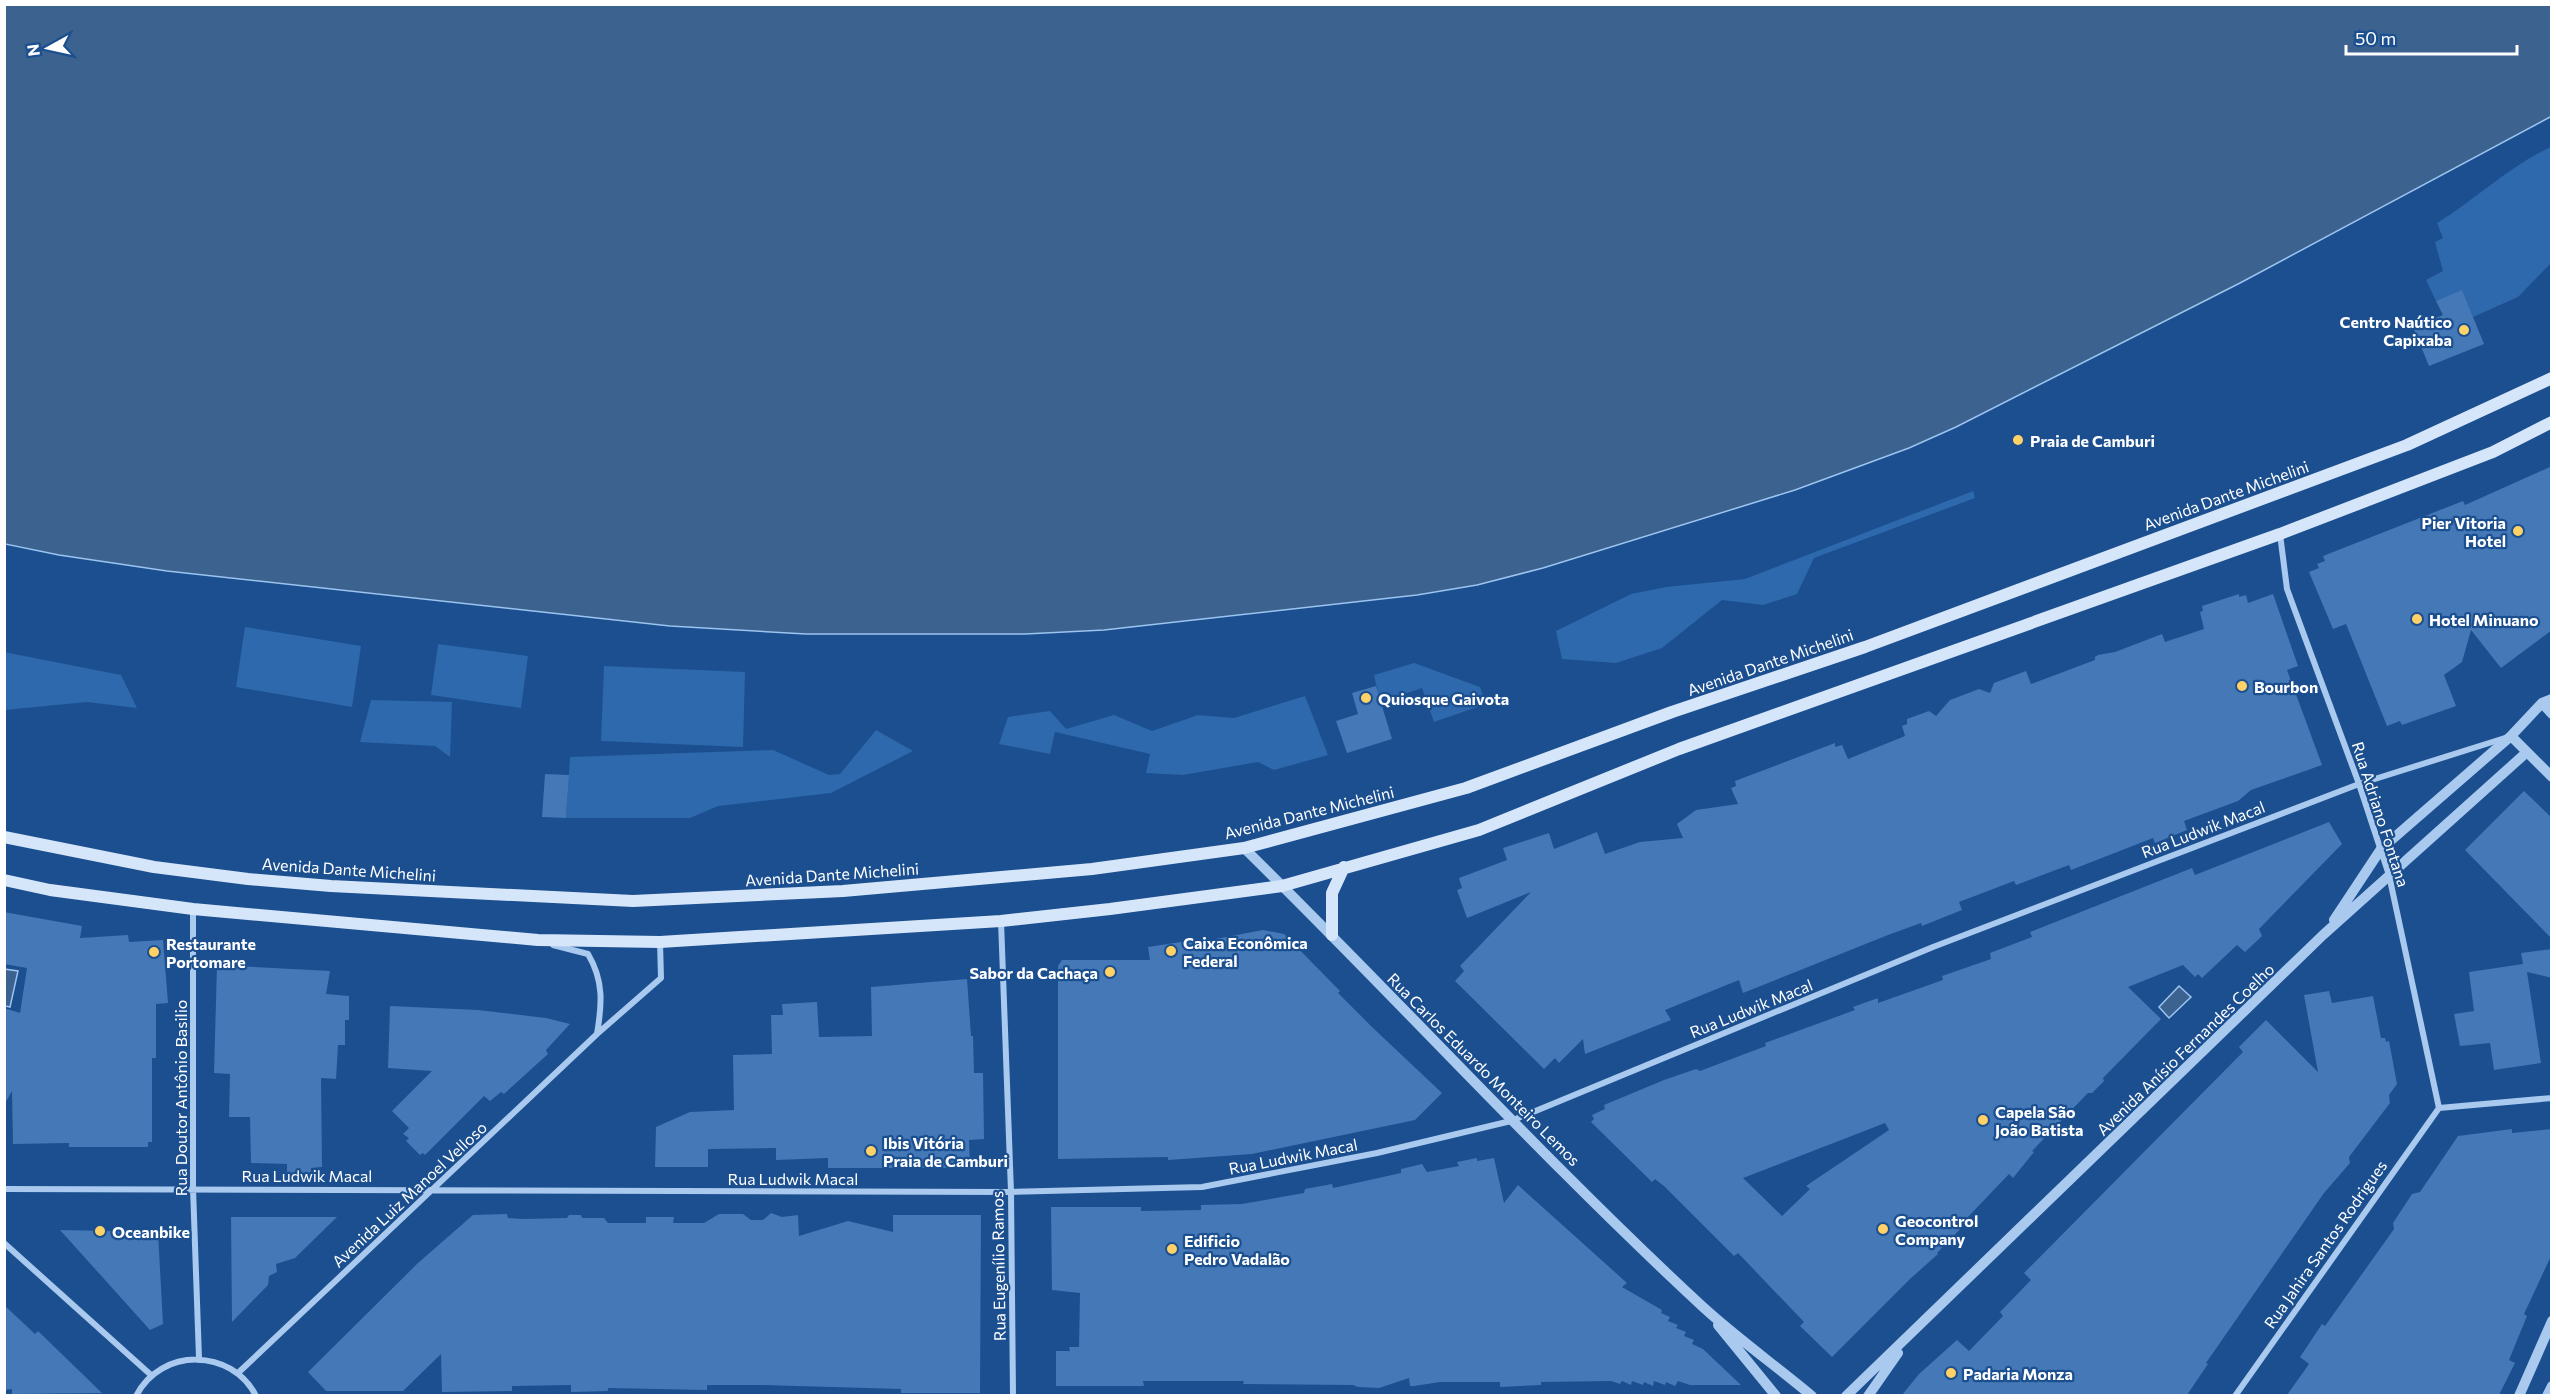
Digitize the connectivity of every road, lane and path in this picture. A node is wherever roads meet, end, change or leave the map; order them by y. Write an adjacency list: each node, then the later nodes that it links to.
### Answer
1 (2552, 378): 11 (main road, Avenida Dante Michelini)
2 (2552, 422): 3 (main road)
3 (2280, 534): 9 (street, Rua Adriano Fontana); 13 (main road)
4 (2547, 701): 5 (street); 6 (street, Avenida Anísio Fernandes Coelho)
5 (2552, 714)
6 (2511, 736): 7 (street); 9 (street, Rua Ludwik Macal); 12 (street, Avenida Anísio Fernandes Coelho)
7 (2527, 752): 8 (street); 14 (street, Avenida Anísio Fernandes Coelho)
8 (2552, 777)
9 (2359, 784): 12 (street, Rua Adriano Fontana); 26 (street, Rua Ludwik Macal)
10 (4, 837): 11 (main road, Avenida Dante Michelini)
11 (1244, 848): 16 (street, Rua Carlos Eduardo Monteiro Lemos)
12 (2381, 849): 14 (street, Rua Adriano Fontana); 20 (street, Avenida Anísio Fernandes Coelho)
13 (1344, 867): 16 (main road); 19 (main road)
14 (2390, 875): 20 (street, Avenida Anísio Fernandes Coelho); 25 (street, Rua Adriano Fontana)
15 (4, 880): 17 (main road)
16 (1282, 886): 18 (main road); 19 (street, Rua Carlos Eduardo Monteiro Lemos)
17 (193, 909): 21 (main road); 27 (street, Rua Doutor Antônio Basilio)
18 (1001, 921): 22 (main road); 30 (street, Rua Eugenílio Ramos)
19 (1332, 935): 26 (street, Rua Carlos Eduardo Monteiro Lemos)
20 (2324, 935): 34 (street, Avenida Anísio Fernandes Coelho)
21 (538, 940): 22 (main road); 23 (street)
22 (660, 942): 23 (street, Avenida Luiz Manoel Velloso)
23 (597, 1034): 29 (street, Avenida Luiz Manoel Velloso)
24 (2552, 1098): 25 (street)
25 (2439, 1108): 47 (street, Rua Jahira Santos Rodrigues)
26 (1511, 1122): 30 (street, Rua Ludwik Macal); 32 (street, Rua Carlos Eduardo Monteiro Lemos)
27 (193, 1188): 28 (street, Rua Ludwik Macal); 29 (street, Rua Ludwik Macal); 35 (street, Rua Doutor Antônio Basilio)
28 (4, 1189)
29 (434, 1189): 30 (street, Rua Ludwik Macal); 36 (street, Avenida Luiz Manoel Velloso)
30 (1011, 1192): 42 (street, Rua Eugenílio Ramos)
31 (4, 1243): 37 (street)
32 (1705, 1308): 39 (street, Rua Carlos Eduardo Monteiro Lemos); 44 (street, Rua Carlos Eduardo Monteiro Lemos)
33 (2552, 1321): 48 (street)
34 (1912, 1334): 45 (street, Avenida Anísio Fernandes Coelho); 46 (street, Avenida Anísio Fernandes Coelho)
35 (199, 1358): 36 (street); 37 (street)
36 (238, 1373): 41 (street)
37 (152, 1375): 40 (street)
38 (2552, 1386): 49 (street)
39 (1768, 1390): 43 (street, Rua Carlos Eduardo Monteiro Lemos)
40 (136, 1395)
41 (256, 1395)
42 (1013, 1395)
43 (1776, 1395)
44 (1812, 1395)
45 (1846, 1395)
46 (1868, 1395)
47 (2235, 1395)
48 (2519, 1395)
49 (2547, 1395)

